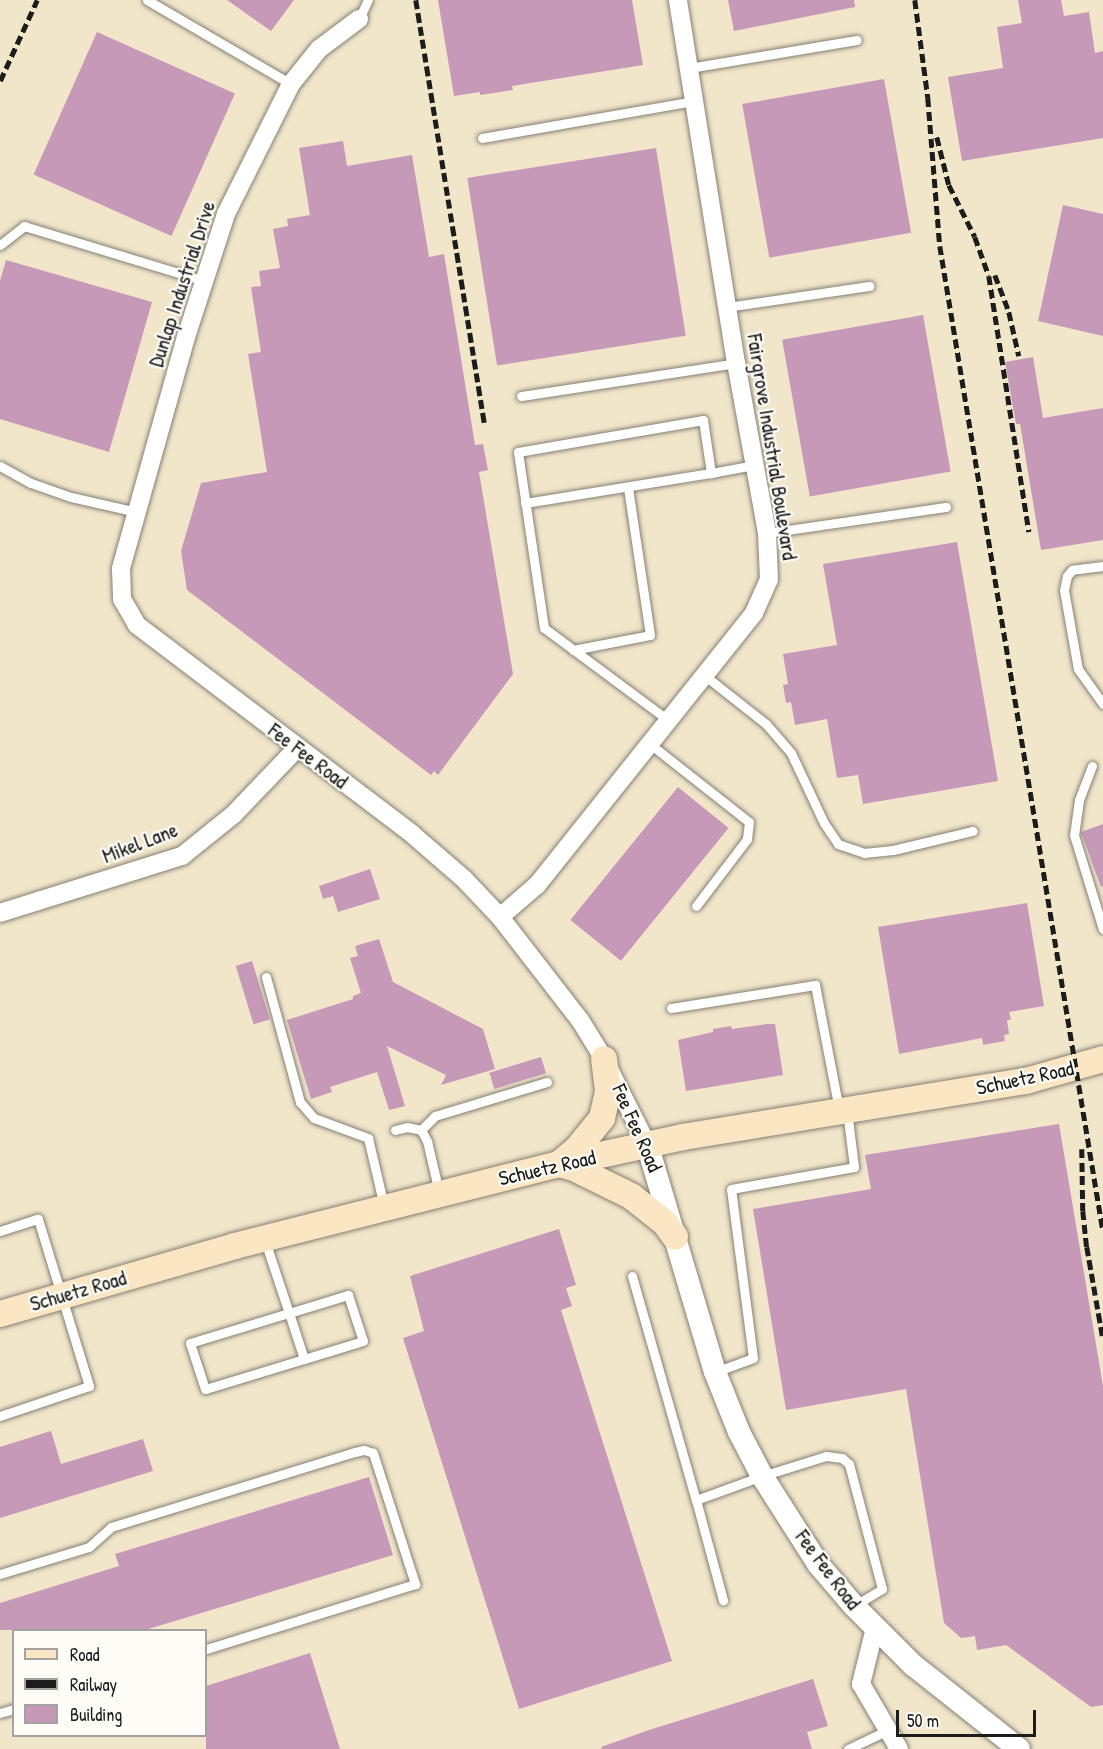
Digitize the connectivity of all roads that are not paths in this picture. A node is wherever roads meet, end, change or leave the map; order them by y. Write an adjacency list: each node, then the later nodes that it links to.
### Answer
1 (147, 0): 7 (lane)
2 (368, 0): 4 (lane)
3 (678, 0): 6 (street, Fairgrove Industrial Boulevard)
4 (359, 20): 7 (street, Dunlap Industrial Drive)
5 (857, 40): 6 (lane)
6 (689, 68): 8 (street, Fairgrove Industrial Boulevard)
7 (291, 84): 11 (street, Dunlap Industrial Drive)
8 (693, 101): 9 (lane); 13 (street, Fairgrove Industrial Boulevard)
9 (482, 138)
10 (0, 246): 11 (lane)
11 (205, 280): 22 (street, Dunlap Industrial Drive)
12 (869, 286): 13 (lane)
13 (728, 307): 14 (street, Fairgrove Industrial Boulevard)
14 (736, 363): 15 (lane); 16 (street, Fairgrove Industrial Boulevard)
15 (521, 396)
16 (754, 465): 18 (lane); 23 (street, Fairgrove Industrial Boulevard)
17 (0, 466): 22 (lane)
18 (711, 473): 19 (lane); 20 (lane)
19 (628, 487): 20 (lane); 26 (lane)
20 (525, 503): 26 (lane)
21 (946, 507): 23 (lane)
22 (137, 512): 25 (street, Dunlap Industrial Drive)
23 (767, 533): 27 (street, Fairgrove Industrial Boulevard)
24 (1103, 566): 28 (lane)
25 (122, 599): 31 (street, Fee Fee Road)
26 (573, 650): 29 (lane)
27 (704, 675): 29 (street, Fairgrove Industrial Boulevard); 33 (lane)
28 (1103, 704)
29 (668, 720): 30 (street, Fairgrove Industrial Boulevard)
30 (650, 744): 34 (lane); 36 (street, Fairgrove Industrial Boulevard)
31 (297, 748): 35 (street, Mikel Lane); 36 (street, Fee Fee Road)
32 (1092, 766): 37 (lane)
33 (973, 831)
34 (696, 906)
35 (0, 913)
36 (501, 917): 40 (street, Fee Fee Road)
37 (1103, 929)
38 (266, 977): 49 (lane)
39 (671, 1008): 43 (lane)
40 (604, 1059): 46 (street, Fee Fee Road); 47 (main road)
41 (1103, 1059): 43 (main road, Schuetz Road)
42 (547, 1082): 45 (lane)
43 (843, 1112): 46 (main road, Schuetz Road); 58 (lane)
44 (395, 1130): 45 (lane)
45 (421, 1130): 48 (lane)
46 (647, 1144): 47 (main road, Schuetz Road); 51 (street, Fee Fee Road)
47 (559, 1164): 48 (main road, Schuetz Road); 51 (main road)
48 (439, 1194): 49 (main road, Schuetz Road)
49 (385, 1208): 52 (main road, Schuetz Road)
50 (0, 1231): 54 (lane)
51 (675, 1237): 58 (street, Fee Fee Road)
52 (264, 1238): 54 (main road, Schuetz Road); 55 (lane)
53 (632, 1276): 61 (lane)
54 (63, 1295): 56 (main road, Schuetz Road); 59 (lane)
55 (289, 1313): 57 (lane); 57 (lane); 57 (lane)
56 (0, 1314)
57 (304, 1359)
58 (715, 1372): 60 (street, Fee Fee Road)
59 (0, 1416)
60 (762, 1476): 61 (lane); 64 (street, Fee Fee Road); 64 (lane)
61 (696, 1500): 63 (lane)
62 (0, 1574): 66 (lane)
63 (723, 1600)
64 (854, 1606): 65 (street, Fee Fee Road)
65 (875, 1628): 67 (street); 70 (street, Fee Fee Road)
66 (207, 1649)
67 (888, 1730): 68 (lane); 69 (street)
68 (849, 1749)
69 (899, 1749)
70 (1019, 1749)

